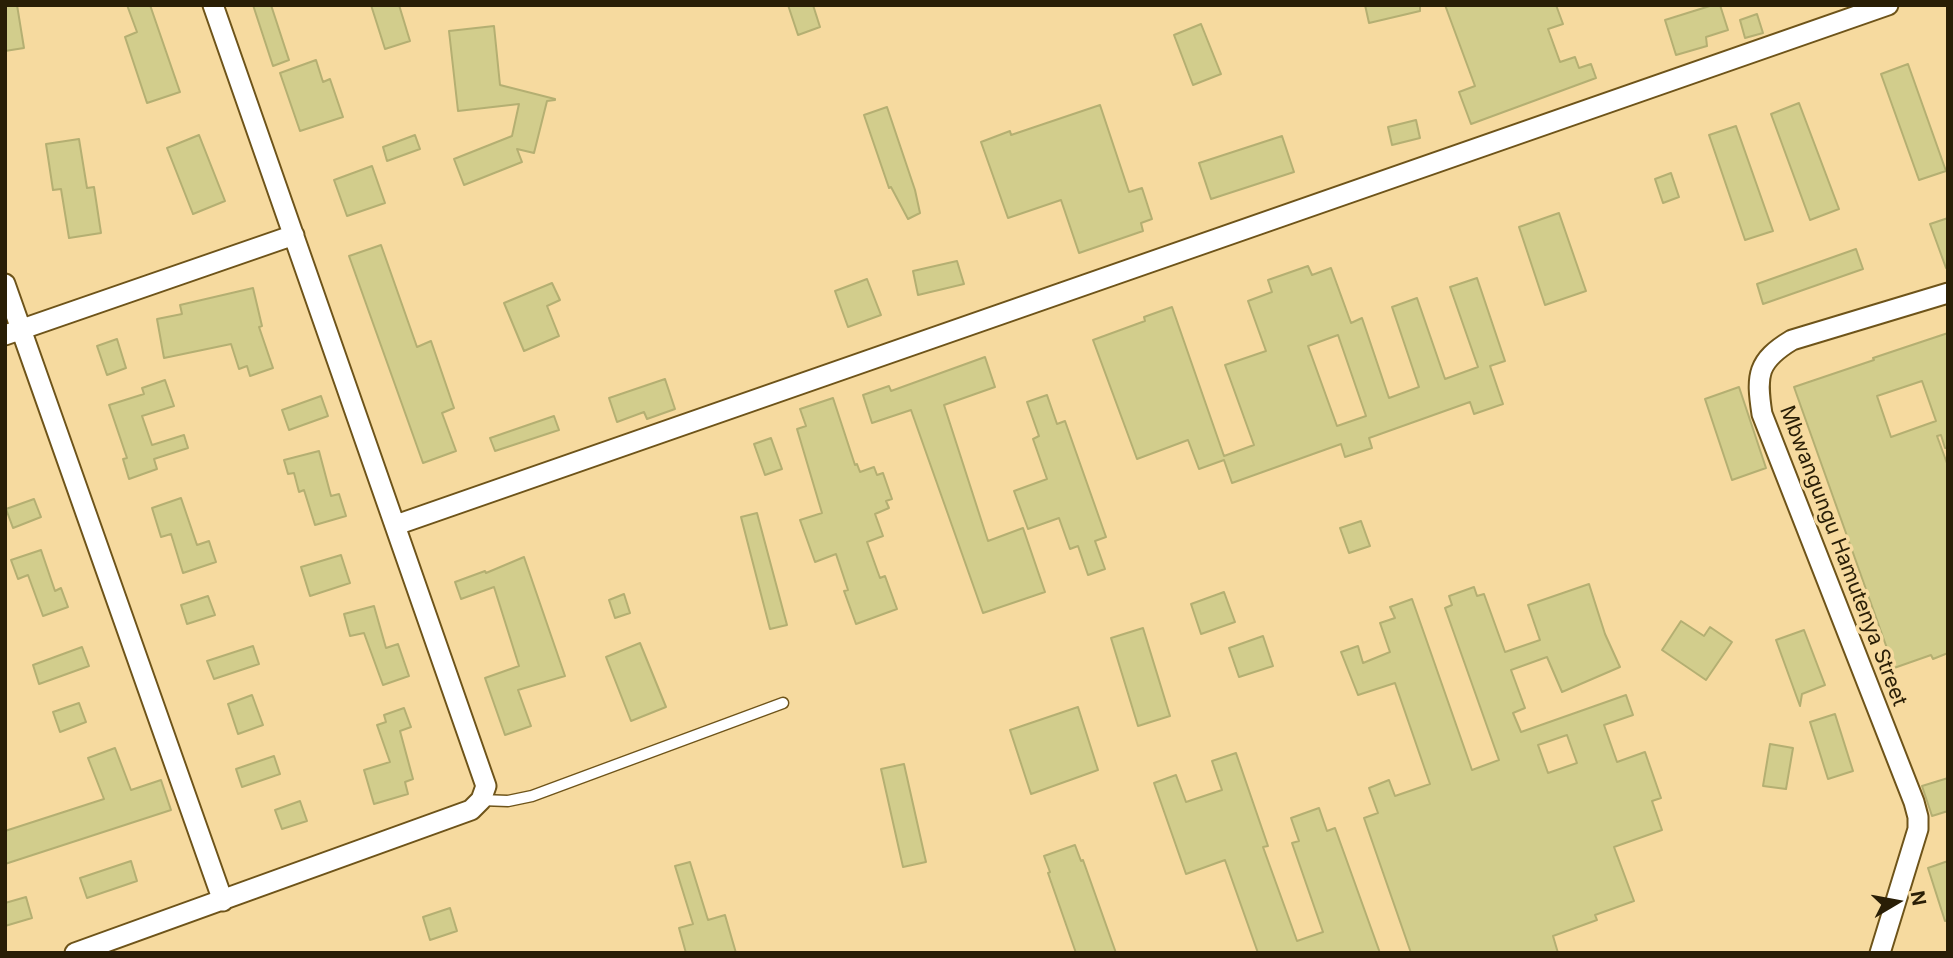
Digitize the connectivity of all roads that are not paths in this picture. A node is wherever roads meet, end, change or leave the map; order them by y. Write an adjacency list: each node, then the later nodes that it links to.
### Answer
1 (213, 5): 3 (street)
2 (1888, 5): 7 (street)
3 (294, 236): 6 (street); 7 (street)
4 (5, 284): 6 (street)
5 (1948, 293): 12 (street, Mbwangungu Hamutenya Street)
6 (13, 332): 10 (street)
7 (396, 525): 9 (street)
8 (783, 703): 9 (lane)
9 (481, 800): 10 (street)
10 (223, 901): 11 (street)
11 (75, 953)
12 (1880, 953)

